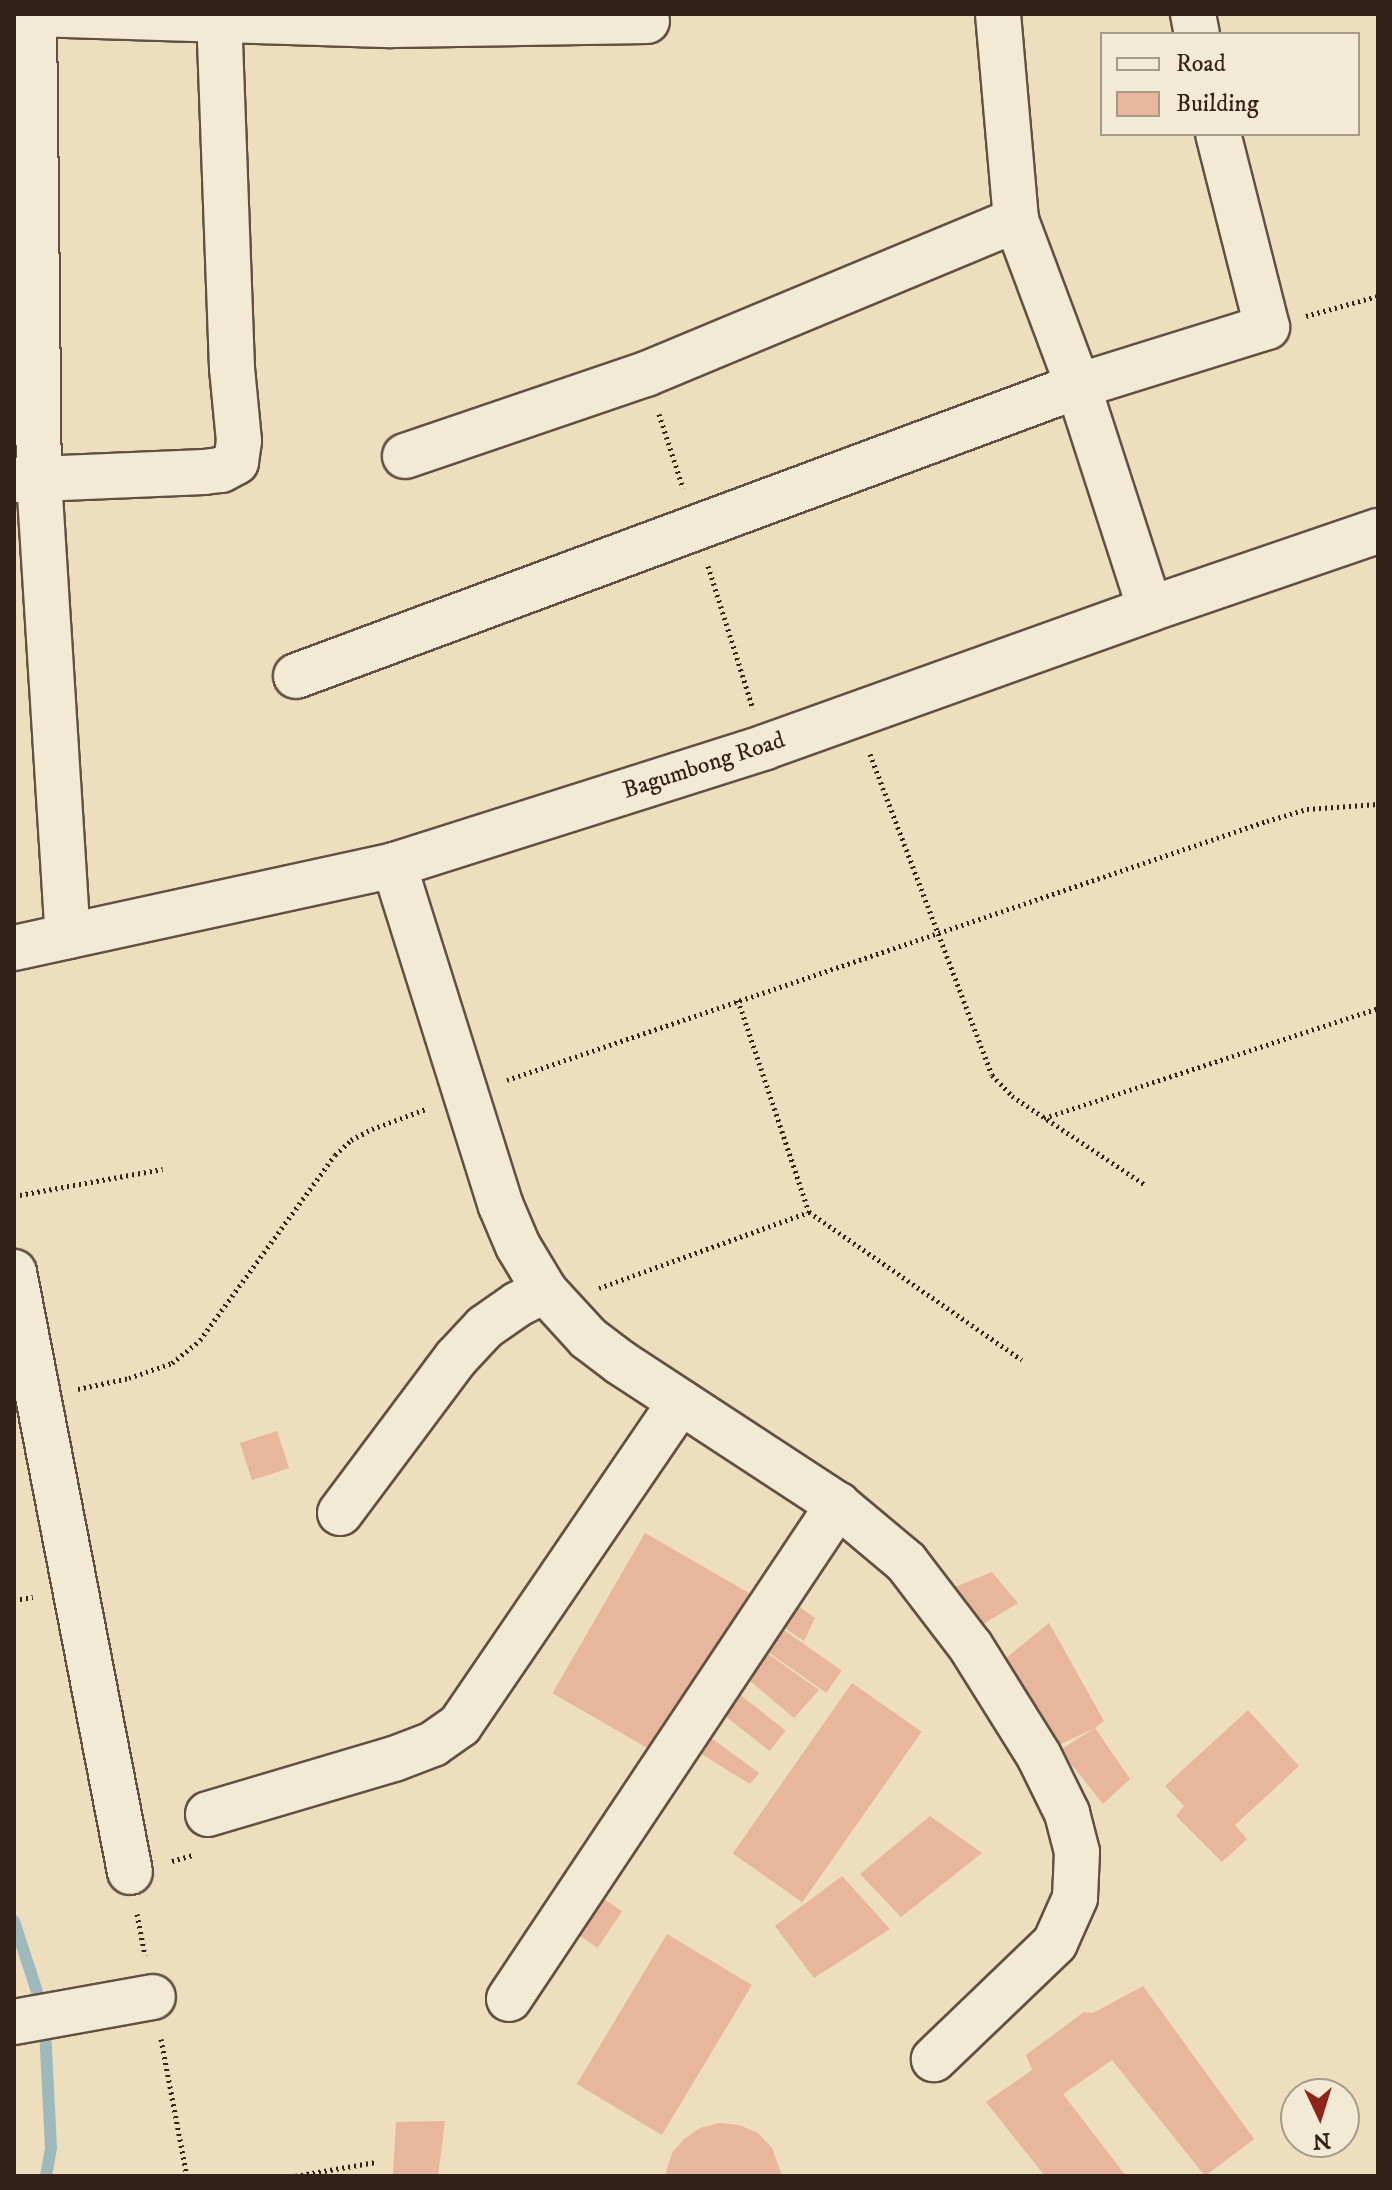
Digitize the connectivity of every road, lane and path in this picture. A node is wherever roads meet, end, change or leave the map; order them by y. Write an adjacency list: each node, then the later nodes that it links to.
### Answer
1 (34, 14): 3 (street); 11 (street)
2 (998, 14): 6 (street)
3 (219, 20): 4 (street); 11 (street)
4 (647, 21)
5 (1219, 136): 8 (street)
6 (1016, 220): 9 (street); 10 (street)
7 (1378, 296): 8 (path)
8 (1267, 327): 9 (street)
9 (1078, 386): 13 (street); 14 (street)
10 (405, 456)
11 (26, 480): 19 (street)
12 (1378, 531): 13 (street, Bagumbong Road)
13 (1150, 609): 15 (street, Bagumbong Road)
14 (296, 676)
15 (855, 716): 17 (street, Bagumbong Road); 18 (path)
16 (1378, 804): 18 (path)
17 (394, 865): 19 (street, Bagumbong Road); 23 (street)
18 (935, 931): 21 (path); 24 (path)
19 (68, 936): 20 (street, Bagumbong Road)
20 (14, 948)
21 (738, 999): 23 (path); 28 (path)
22 (1378, 1008): 24 (path)
23 (464, 1095): 30 (street); 32 (path)
24 (1043, 1118): 26 (path)
25 (163, 1169): 27 (path)
26 (1144, 1184)
27 (14, 1196)
28 (809, 1212): 30 (path); 31 (path)
29 (14, 1272): 32 (street)
30 (550, 1298): 33 (street); 35 (street)
31 (1022, 1360)
32 (38, 1397): 37 (street)
33 (680, 1402): 34 (street); 36 (street)
34 (838, 1505): 39 (street); 41 (street)
35 (340, 1513)
36 (208, 1814)
37 (130, 1872)
38 (153, 1997): 40 (street)
39 (509, 1999)
40 (14, 2022)
41 (934, 2059)
42 (376, 2162): 43 (path)
43 (295, 2176)

